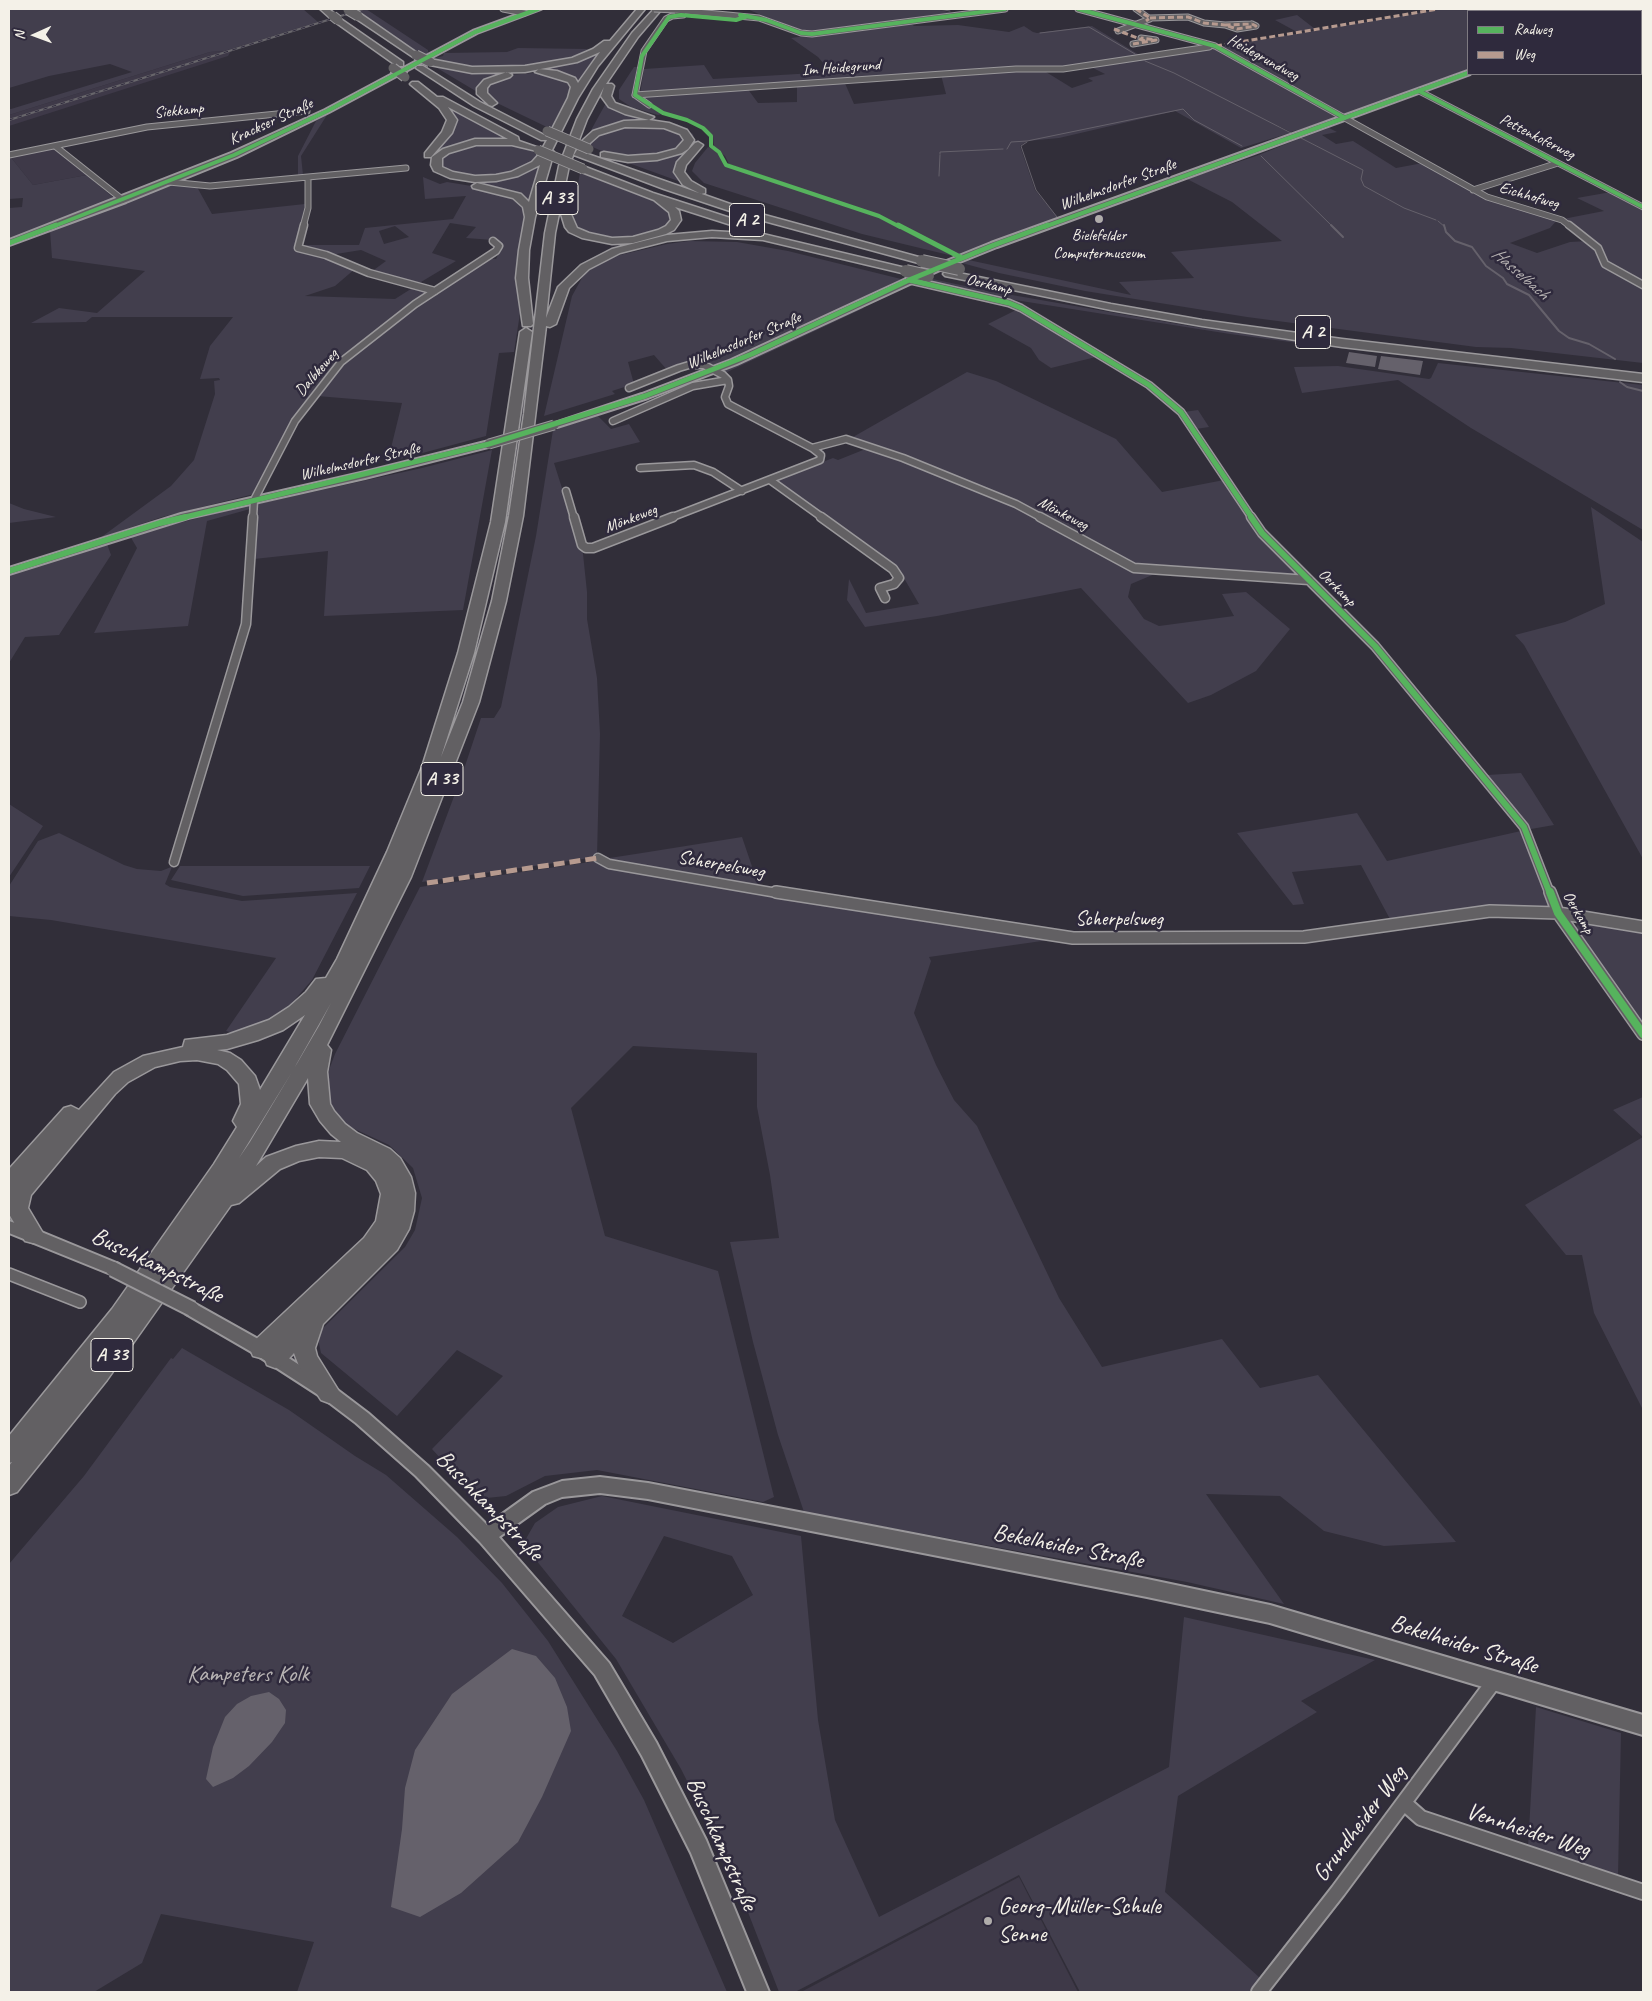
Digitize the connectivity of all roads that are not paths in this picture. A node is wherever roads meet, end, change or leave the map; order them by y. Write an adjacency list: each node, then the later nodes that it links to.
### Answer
1 (324, 9): 12 (highway)
2 (503, 9): 11 (street)
3 (538, 9): 11 (street, Krackser Straße)
4 (641, 9): 17 (highway)
5 (649, 9): 51 (highway, A 33)
6 (654, 9): 13 (street, bridge)
7 (658, 9): 26 (highway); 67 (highway, A 33)
8 (1005, 9): 13 (street)
9 (1078, 9): 15 (street, Heidegrundweg)
10 (1136, 9): 14 (street)
11 (524, 13): 42 (street, Krackser Straße)
12 (344, 14): 22 (highway); 22 (highway)
13 (748, 16): 28 (street)
14 (1150, 18): 15 (street); 16 (street)
15 (1135, 24): 18 (street); 21 (street, Heidegrundweg)
16 (1225, 25): 16 (street)
17 (621, 30): 23 (highway); 29 (highway)
18 (1141, 38): 19 (street); 19 (street)
19 (1148, 42): 20 (street)
20 (1133, 44)
21 (1215, 46): 28 (street, Im Heidegrund); 33 (street, Heidegrundweg)
22 (404, 62): 23 (highway, bridge); 23 (highway, A 2)
23 (419, 68): 25 (highway); 30 (highway); 34 (highway, A 2)
24 (1467, 73): 27 (street, Wilhelmsdorfer Straße)
25 (415, 84): 34 (highway); 49 (highway)
26 (609, 86): 37 (highway); 44 (highway)
27 (1419, 91): 33 (street, Wilhelmsdorfer Straße); 38 (street, Pettenkoferweg)
28 (635, 95): 31 (street)
29 (573, 98): 30 (highway); 34 (highway)
30 (492, 103): 34 (highway)
31 (649, 105)
32 (306, 111): 35 (street, Siekkamp)
33 (1345, 118): 43 (street, Eichhofweg); 55 (street, Wilhelmsdorfer Straße)
34 (545, 142): 34 (highway); 37 (highway, A 2); 37 (highway, bridge); 49 (highway)
35 (55, 146): 36 (street, Siekkamp); 46 (street)
36 (9, 155)
37 (586, 157): 37 (highway); 41 (highway); 44 (highway); 45 (highway); 53 (highway, A 2); 55 (highway, A 2)
38 (1558, 163): 43 (street, Eichhofweg); 47 (street, Pettenkoferweg)
39 (406, 168): 40 (street)
40 (308, 177): 42 (street); 59 (street)
41 (573, 177)
42 (169, 182): 46 (street, Krackser Straße)
43 (1473, 190): 58 (street, Eichhofweg)
44 (705, 193): 53 (highway)
45 (649, 195): 48 (highway); 54 (highway)
46 (123, 200): 52 (street, Krackser Straße)
47 (1643, 207)
48 (566, 210): 61 (highway)
49 (530, 217): 60 (highway)
50 (494, 241): 59 (street, Dalbkeweg)
51 (538, 242)
52 (9, 243)
53 (870, 248): 55 (highway, A 2)
54 (830, 251): 55 (highway); 61 (highway)
55 (913, 269): 56 (highway, bridge); 56 (highway, A 2, bridge); 62 (street, Wilhelmsdorfer Straße); 76 (street, Oerkamp)
56 (949, 274): 63 (highway, A 2); 64 (highway, A 2)
57 (533, 278): 60 (highway, A 33)
58 (1643, 284)
59 (435, 291): 74 (street, Dalbkeweg)
60 (527, 324): 82 (highway, A 33)
61 (550, 324): 67 (highway)
62 (714, 370): 65 (street); 66 (street); 74 (street, Wilhelmsdorfer Straße, bridge)
63 (1643, 371)
64 (1643, 378)
65 (728, 380): 68 (street); 69 (street)
66 (629, 388)
67 (530, 414): 83 (highway, A 33)
68 (613, 421)
69 (812, 448): 71 (street, Mönkeweg); 76 (street, Mönkeweg)
70 (640, 468): 73 (street)
71 (770, 480): 73 (street, Mönkeweg); 77 (street)
72 (566, 491): 73 (street, Mönkeweg)
73 (742, 491)
74 (254, 500): 75 (street, Wilhelmsdorfer Straße); 79 (street)
75 (9, 571)
76 (1310, 580): 80 (street, Oerkamp)
77 (885, 598)
78 (598, 858): 80 (street, Scherpelsweg)
79 (174, 862)
80 (1558, 913): 81 (street, Scherpelsweg); 84 (street, Oerkamp)
81 (1643, 927)
82 (346, 959): 85 (highway); 88 (highway, A 33)
83 (328, 1027): 87 (highway, A 33); 93 (highway)
84 (1643, 1034)
85 (16, 1186): 86 (highway); 88 (highway); 90 (highway)
86 (9, 1206)
87 (209, 1221): 94 (highway); 97 (highway, A 33)
88 (185, 1223): 96 (highway, A 33)
89 (9, 1227): 90 (street, Buschkampstraße)
90 (33, 1235): 94 (street, Buschkampstraße, bridge)
91 (9, 1274): 92 (street)
92 (80, 1302)
93 (314, 1321): 94 (highway); 95 (highway)
94 (268, 1353): 95 (street, Buschkampstraße)
95 (329, 1393): 98 (street, Buschkampstraße)
96 (9, 1453)
97 (9, 1484)
98 (486, 1536): 99 (street, Bekelheider Straße); 103 (street, Buschkampstraße)
99 (1495, 1680): 100 (street, Bekelheider Straße); 101 (street, Grundheider Weg)
100 (1643, 1725)
101 (1404, 1803): 102 (street, Vennheider Weg); 104 (street, Grundheider Weg)
102 (1643, 1892)
103 (758, 1992)
104 (1259, 1992)

